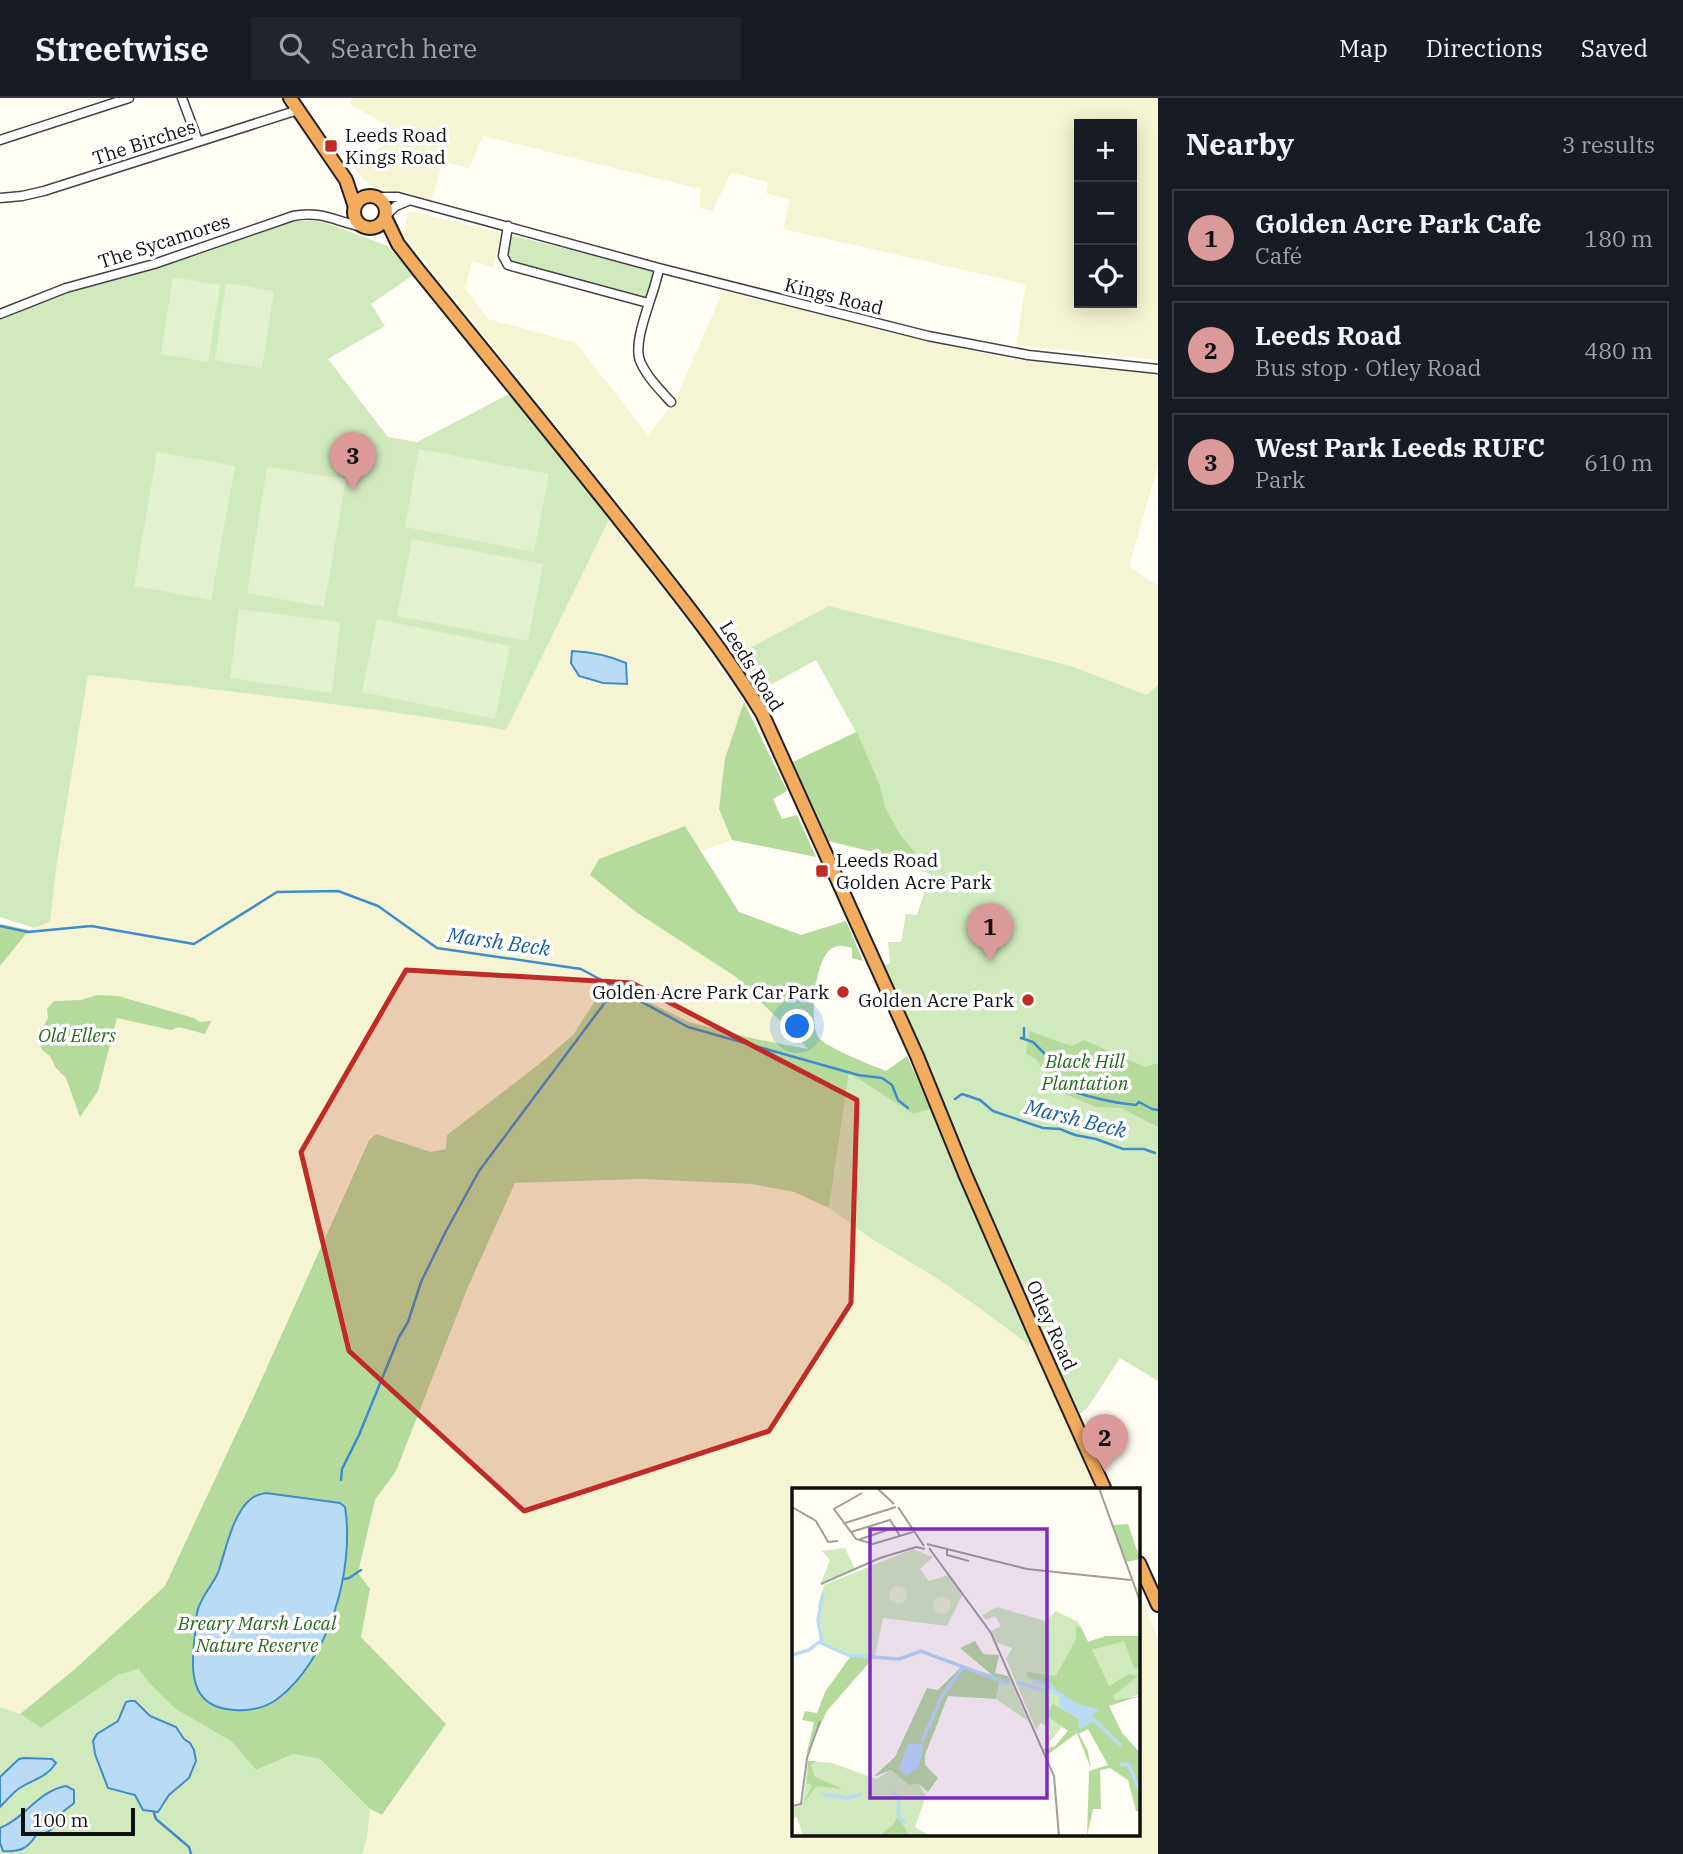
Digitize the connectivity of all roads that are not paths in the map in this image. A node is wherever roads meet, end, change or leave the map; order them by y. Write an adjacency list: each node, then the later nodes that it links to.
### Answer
1 (129, 98): 5 (street)
2 (182, 98): 6 (street)
3 (289, 98): 4 (highway)
4 (298, 110): 6 (street, The Birches); 7 (highway)
5 (0, 140)
6 (198, 141): 9 (street, The Birches)
7 (346, 180): 8 (highway); 11 (highway)
8 (372, 196): 10 (street, Kings Road); 11 (highway); 12 (highway)
9 (0, 198)
10 (408, 201): 12 (street); 14 (street, Kings Road)
11 (354, 208): 13 (street); 15 (highway)
12 (386, 216): 15 (highway); 16 (highway, Leeds Road)
13 (339, 220): 15 (street, The Sycamores); 19 (street, The Sycamores)
14 (508, 226): 17 (street, Kings Road); 18 (street)
15 (369, 227): 16 (highway, Leeds Road)
16 (398, 244): 22 (highway, Leeds Road)
17 (659, 268): 18 (street); 20 (street, Kings Road)
18 (648, 303): 21 (street)
19 (0, 314)
20 (1158, 369)
21 (671, 402)
22 (965, 1174): 23 (highway, Otley Road)
23 (1104, 1488)
24 (1140, 1565): 25 (highway)
25 (1158, 1605)

